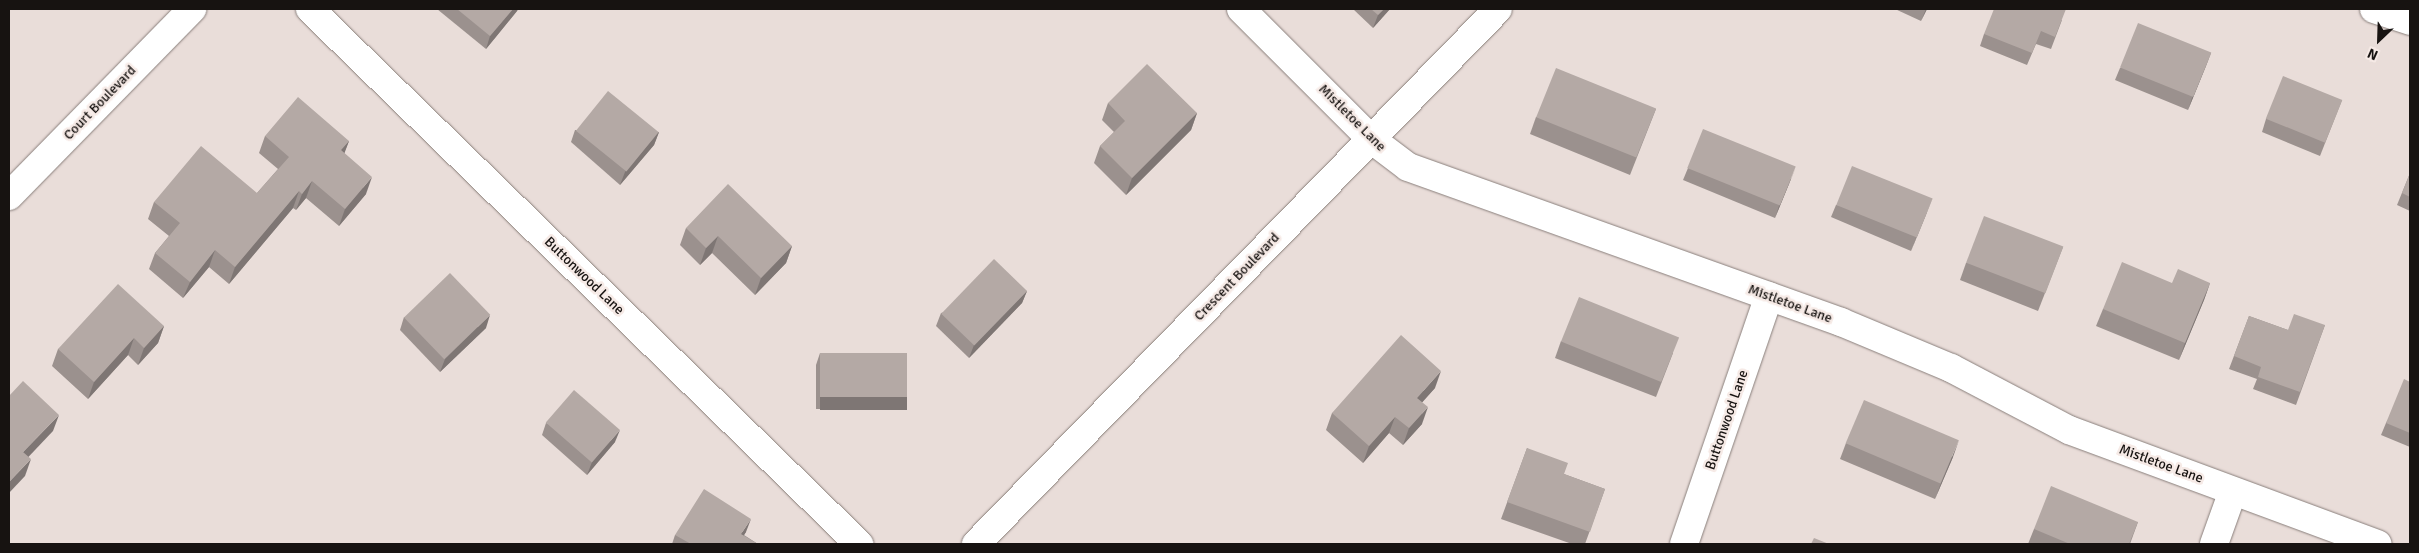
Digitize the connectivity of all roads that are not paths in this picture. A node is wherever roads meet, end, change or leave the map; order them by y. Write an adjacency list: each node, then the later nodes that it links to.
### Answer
1 (192, 9): 8 (street, Court Boulevard)
2 (310, 9): 11 (street, Buttonwood Lane)
3 (1240, 9): 7 (street, Mistletoe Lane)
4 (1498, 9): 7 (street, Crescent Boulevard)
5 (2374, 9): 6 (street)
6 (2410, 21)
7 (1371, 139): 9 (street, Mistletoe Lane); 12 (street, Crescent Boulevard)
8 (9, 196)
9 (1769, 296): 10 (street, Mistletoe Lane); 13 (street, Buttonwood Lane)
10 (2233, 491): 14 (street); 15 (street, Mistletoe Lane)
11 (859, 544)
12 (976, 544)
13 (1684, 544)
14 (2214, 544)
15 (2378, 544)

